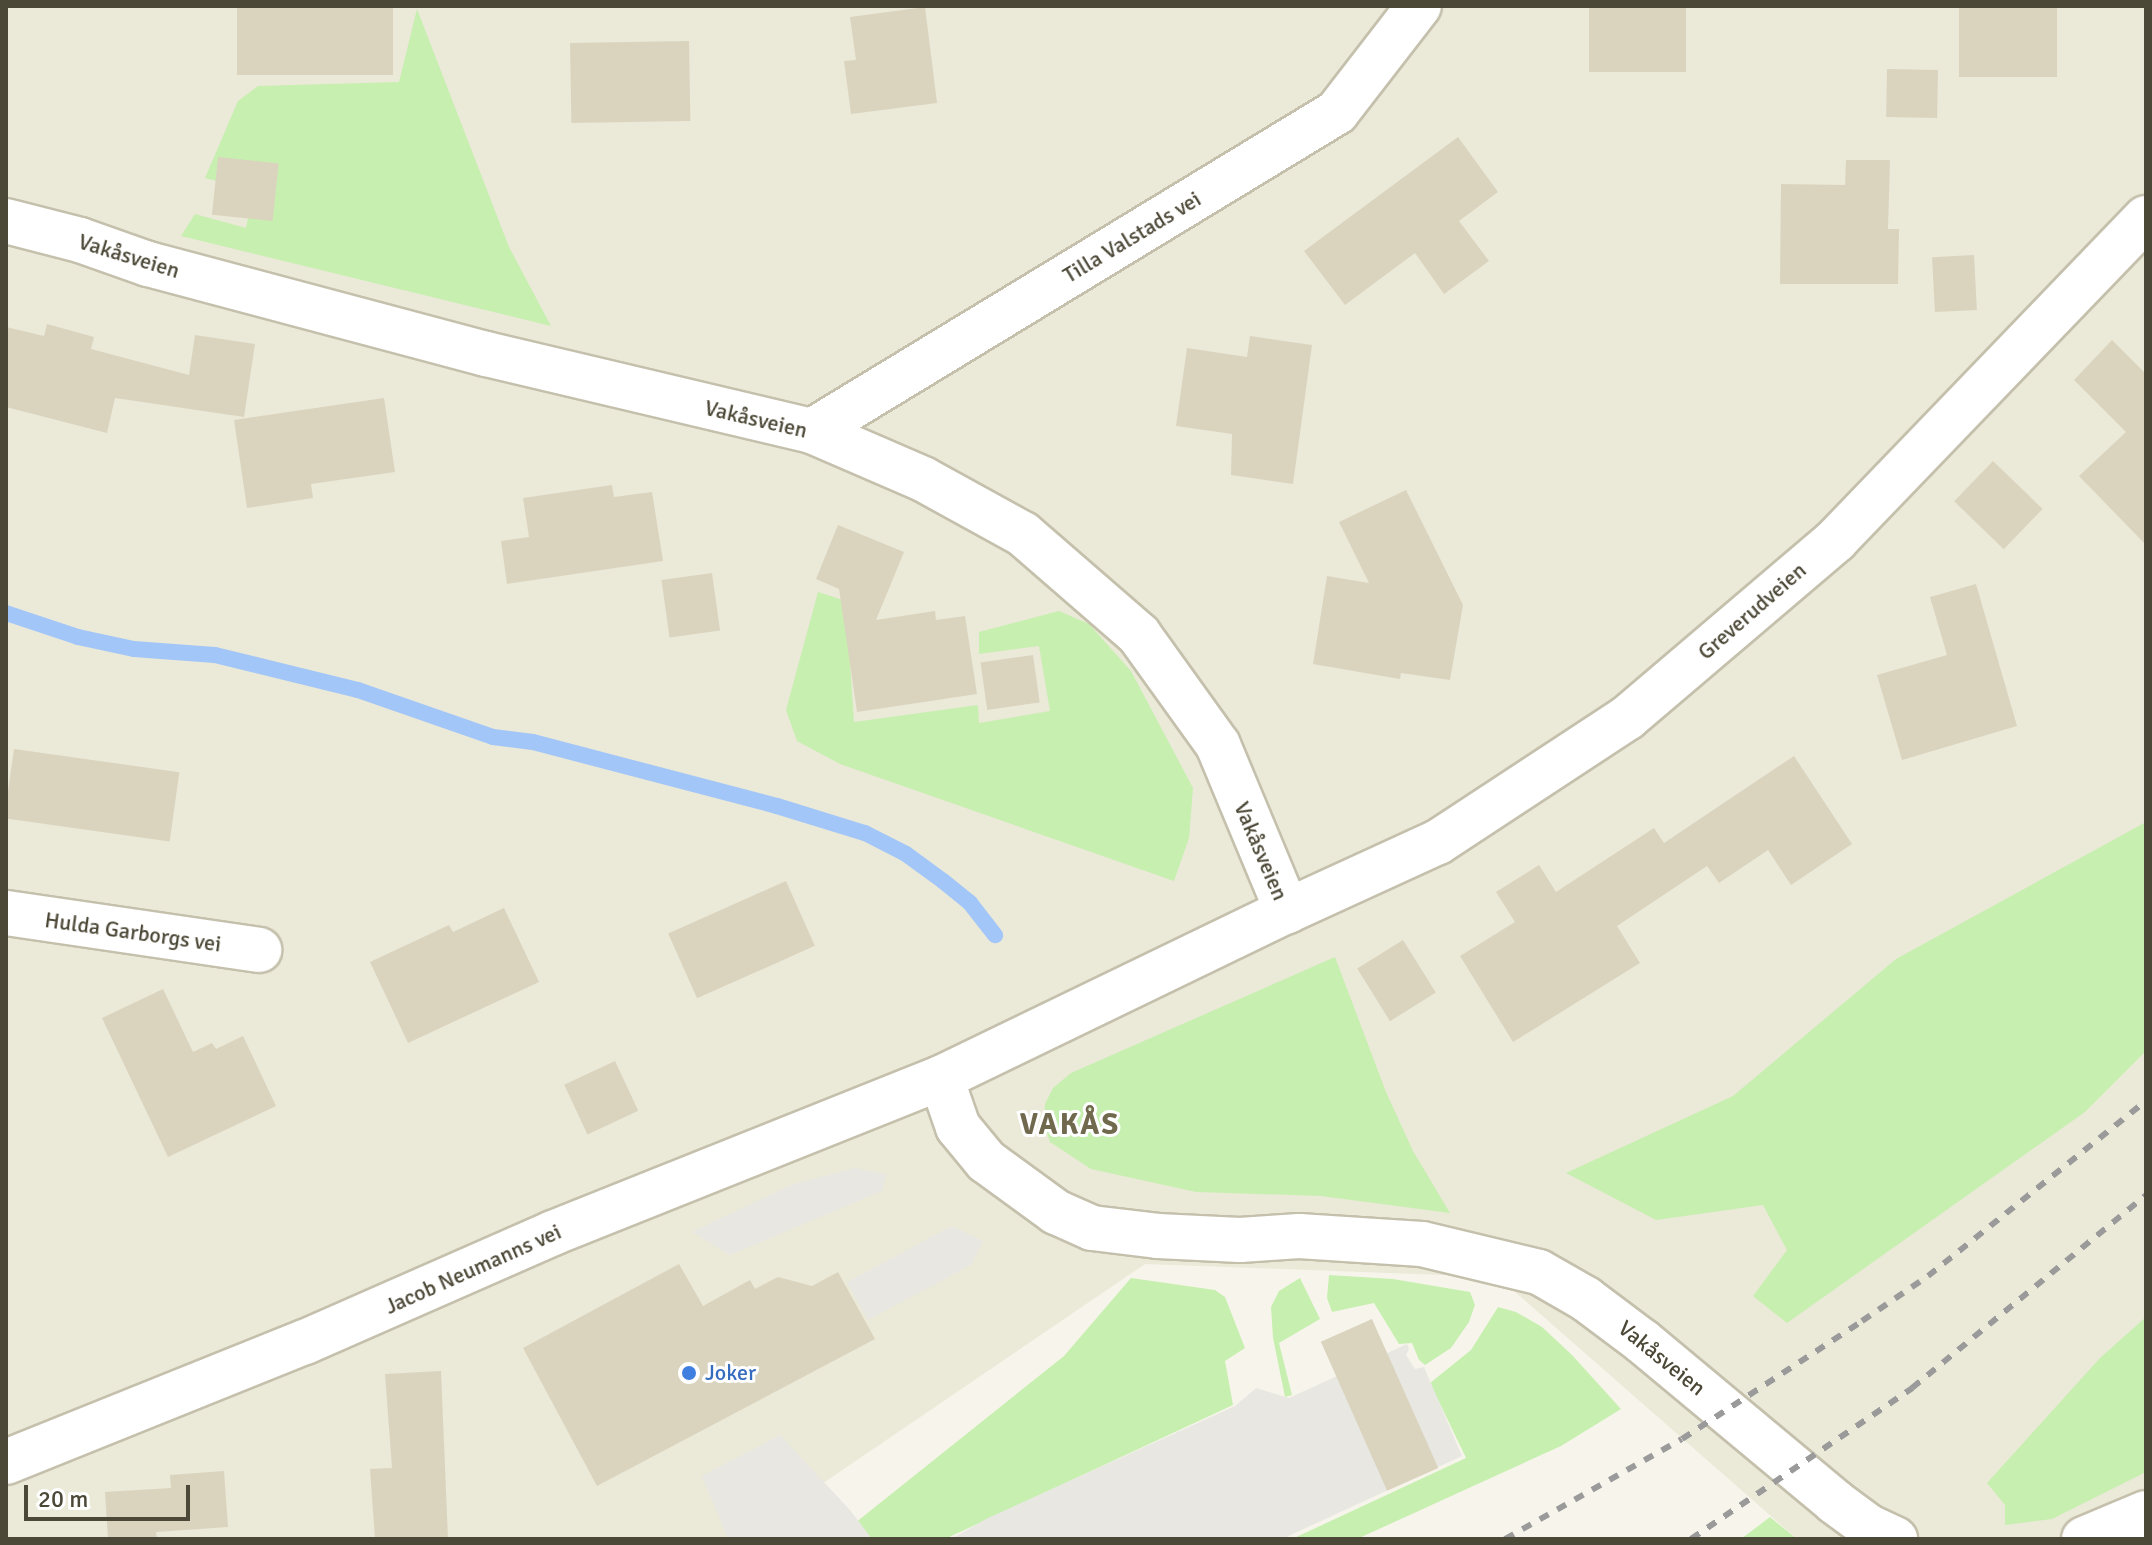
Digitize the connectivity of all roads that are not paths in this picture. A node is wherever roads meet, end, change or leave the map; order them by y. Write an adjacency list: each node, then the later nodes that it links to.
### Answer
1 (1419, 6): 4 (street, Tilla Valstads vei)
2 (2146, 218): 5 (street, Greverudveien)
3 (6, 221): 4 (street, Vakåsveien)
4 (812, 431): 5 (street, Vakåsveien)
5 (1287, 911): 8 (street, Vakåsveien)
6 (6, 913): 7 (street, Hulda Garborgs vei)
7 (259, 950)
8 (941, 1078): 9 (street, Jacob Neumanns vei); 11 (street, Vakåsveien)
9 (6, 1462)
10 (2146, 1513): 12 (street)
11 (1895, 1539)
12 (2084, 1539)

